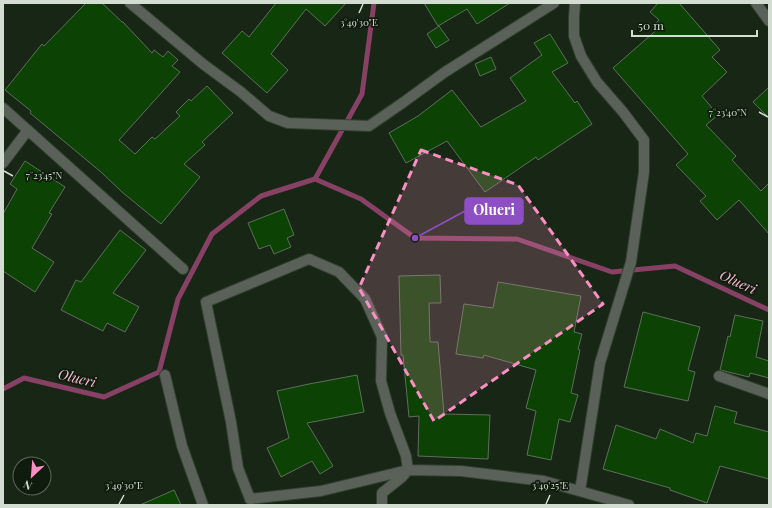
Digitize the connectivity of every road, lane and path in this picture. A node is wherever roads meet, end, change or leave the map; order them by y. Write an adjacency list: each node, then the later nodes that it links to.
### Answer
1 (130, 3): 2 (street)
2 (554, 3)
3 (575, 3): 14 (street)
4 (756, 3): 5 (street)
5 (769, 21)
6 (3, 108): 7 (street)
7 (28, 130): 8 (street); 9 (street)
8 (3, 163)
9 (183, 269)
10 (165, 375): 15 (street)
11 (720, 376): 12 (street)
12 (769, 394)
13 (408, 470): 13 (street); 14 (street); 16 (street)
14 (580, 491): 17 (street)
15 (202, 505)
16 (382, 505)
17 (629, 505)

